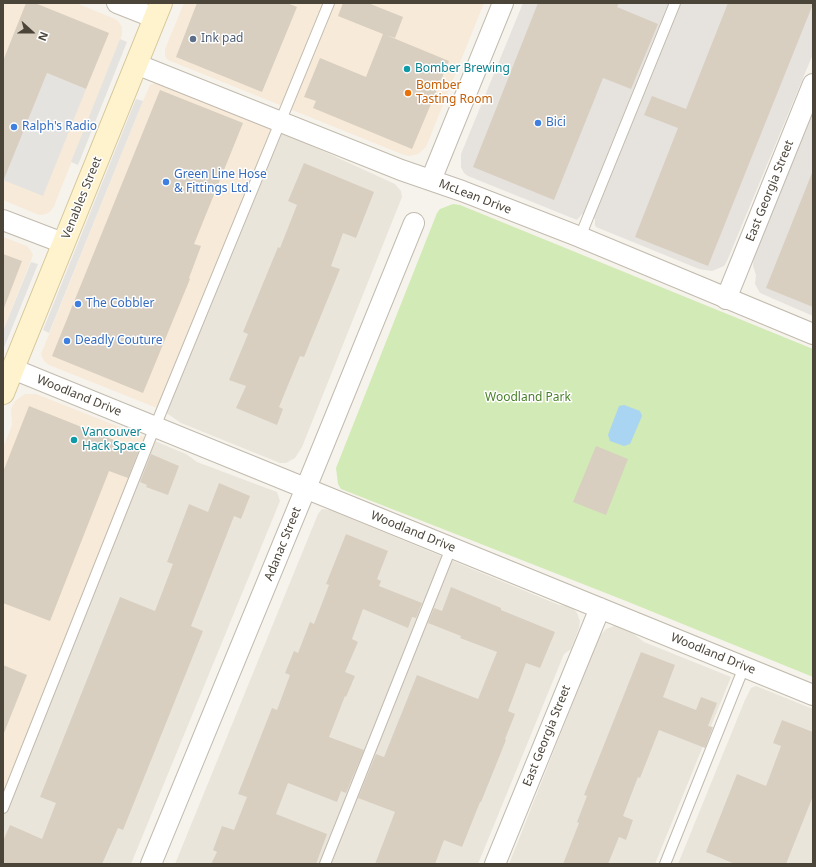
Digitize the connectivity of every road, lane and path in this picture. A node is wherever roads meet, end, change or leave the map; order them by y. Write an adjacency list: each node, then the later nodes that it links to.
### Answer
1 (117, 3): 5 (street)
2 (329, 3): 8 (lane)
3 (503, 3): 9 (street)
4 (675, 3): 12 (lane)
5 (158, 11): 6 (street, Venables Street)
6 (136, 64): 8 (street, McLean Drive); 13 (street, Venables Street)
7 (813, 84): 14 (street, East Georgia Street)
8 (280, 122): 9 (street, McLean Drive); 18 (lane)
9 (431, 180): 12 (street, McLean Drive)
10 (3, 220): 13 (street)
11 (414, 223): 19 (street, Adanac Street)
12 (580, 237): 14 (street, McLean Drive)
13 (63, 243): 16 (street, Venables Street)
14 (726, 299): 15 (street, McLean Drive)
15 (813, 334)
16 (13, 369): 17 (street, Venables Street); 18 (street, Woodland Drive)
17 (3, 393)
18 (155, 427): 19 (street, Woodland Drive); 24 (lane)
19 (306, 488): 20 (street, Woodland Drive); 25 (street, Adanac Street)
20 (451, 548): 21 (street, Woodland Drive); 26 (lane)
21 (600, 608): 22 (street, Woodland Drive); 27 (street, East Georgia Street)
22 (744, 667): 23 (street, Woodland Drive); 28 (lane)
23 (813, 695)
24 (3, 808)
25 (151, 864)
26 (325, 864)
27 (495, 864)
28 (665, 864)

